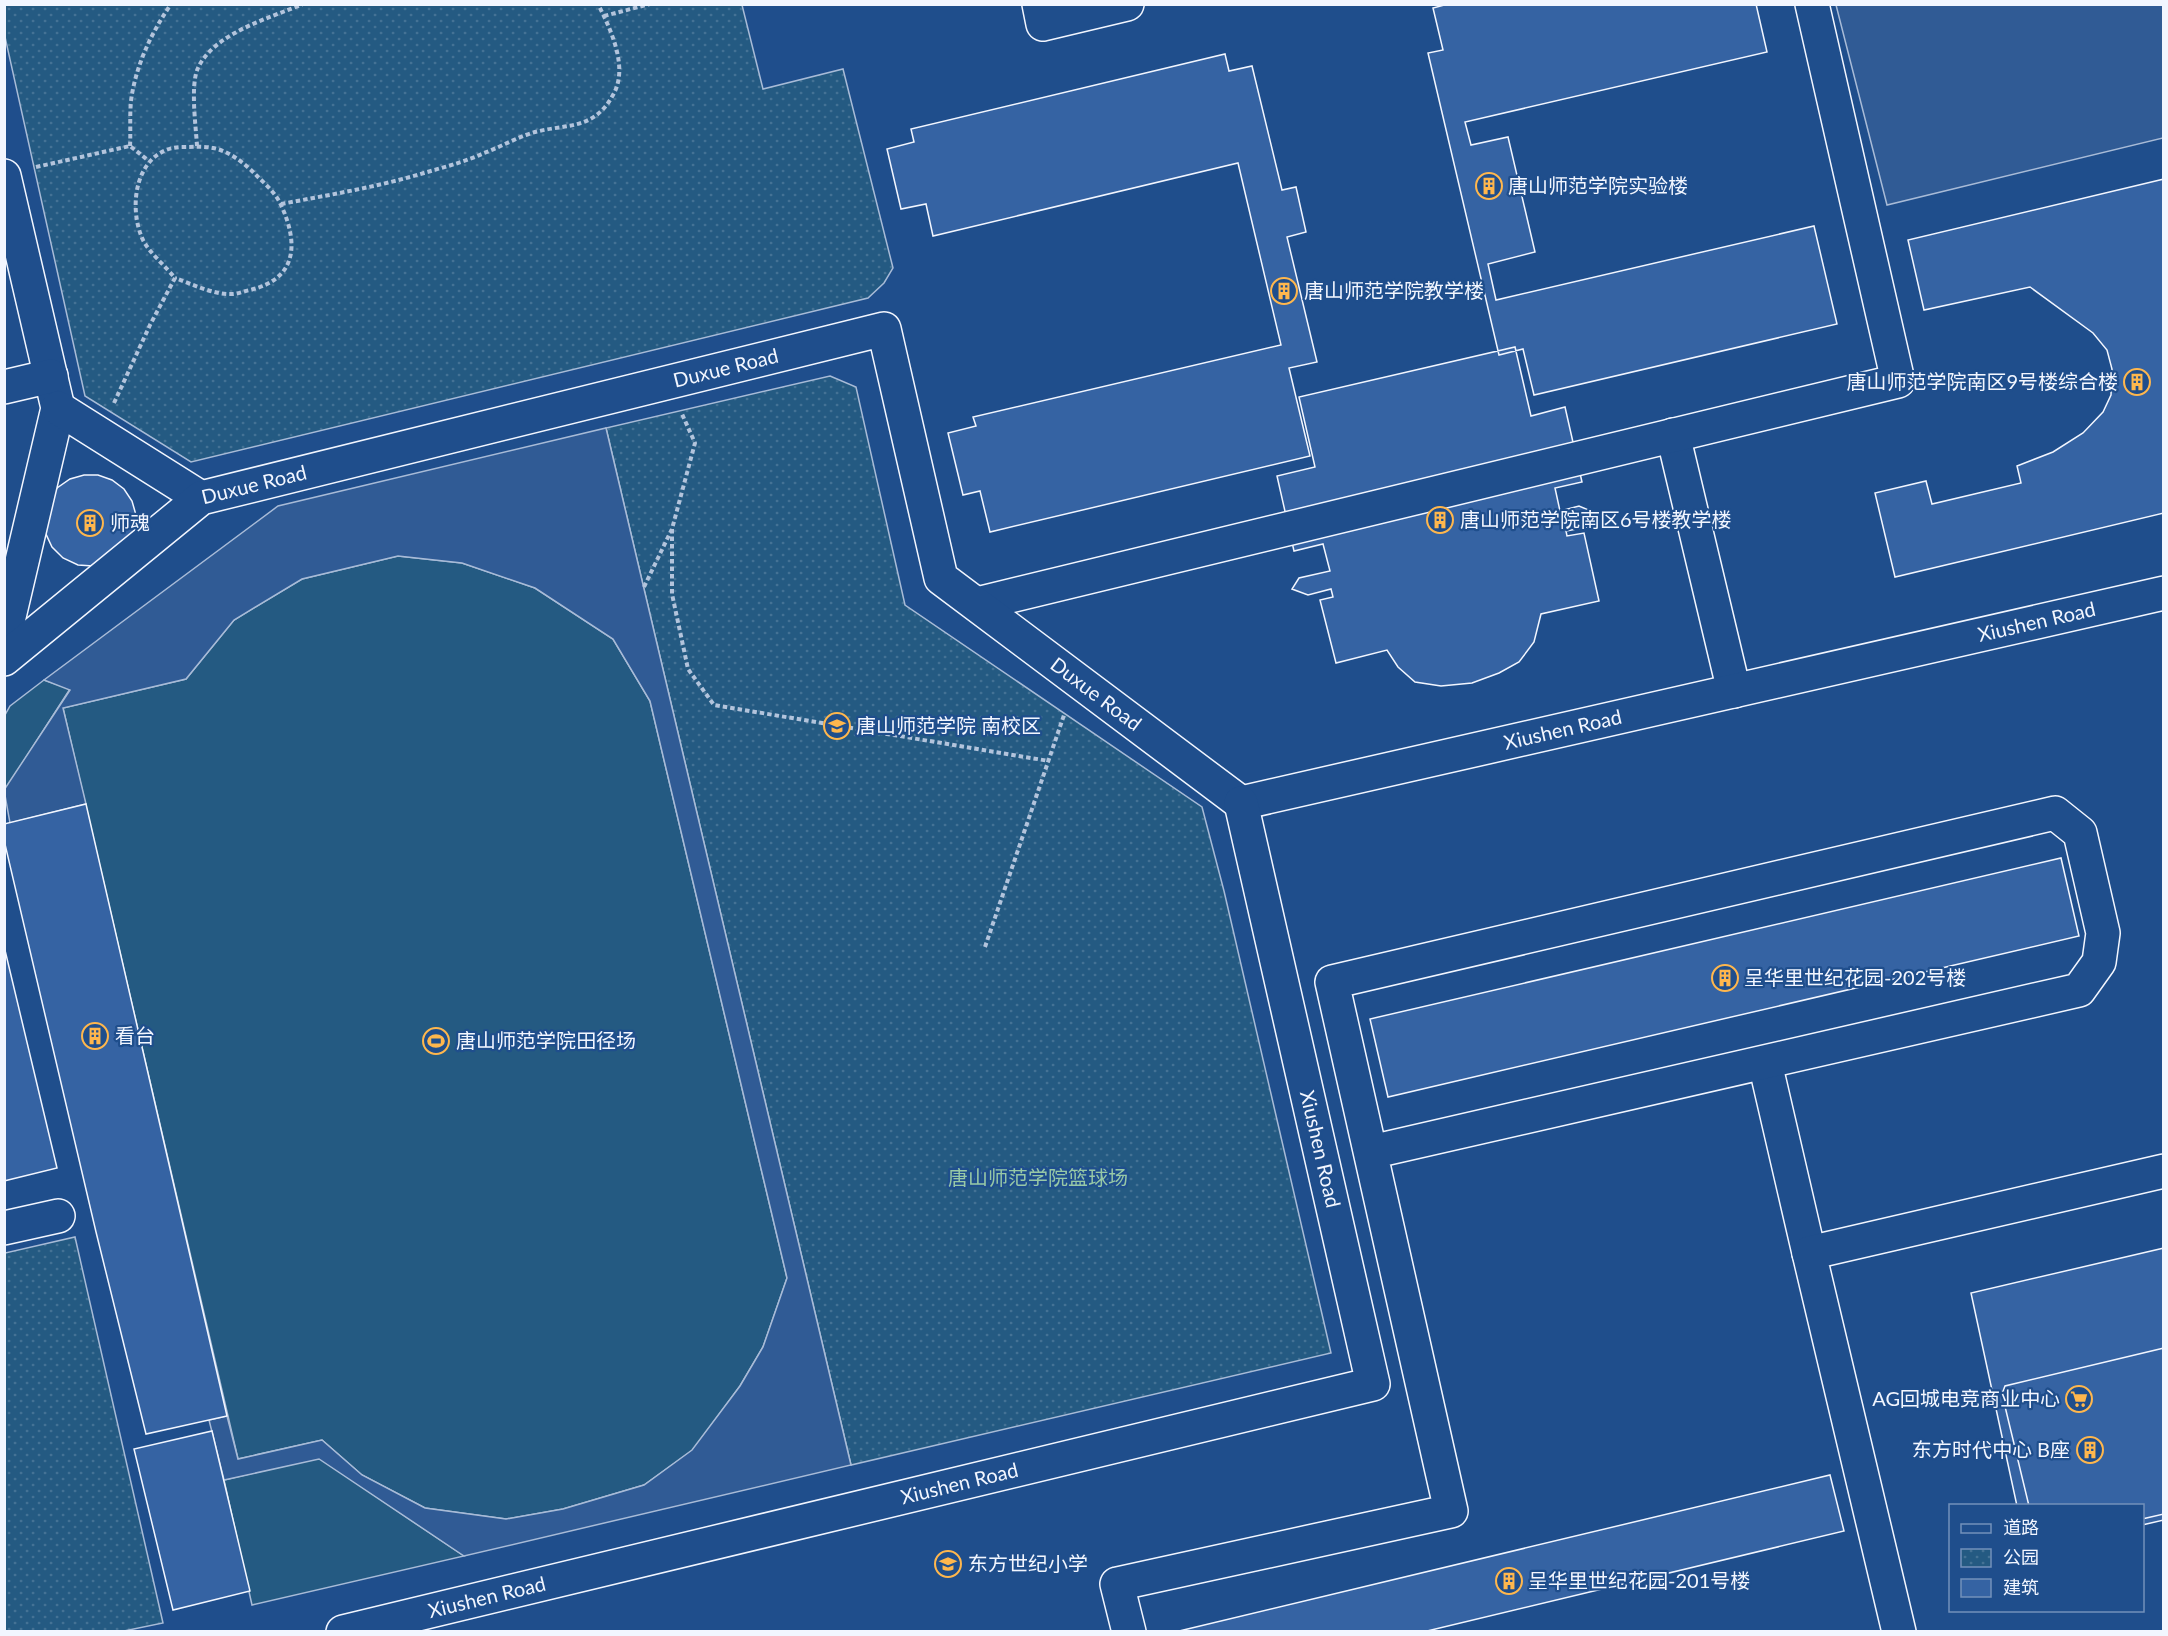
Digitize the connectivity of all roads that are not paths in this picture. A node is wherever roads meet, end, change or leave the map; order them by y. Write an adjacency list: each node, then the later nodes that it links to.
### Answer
1 (1039, 4): 2 (lane)
2 (1127, 4)
3 (1812, 4): 8 (lane)
4 (19, 171): 5 (lane)
5 (51, 376): 6 (lane); 7 (lane)
6 (4, 387)
7 (58, 408): 9 (lane); 12 (lane)
8 (1673, 435): 11 (lane); 14 (lane)
9 (201, 498): 11 (lane, Duxue Road); 13 (lane, Duxue Road)
10 (2163, 593): 14 (lane, Xiushen Road)
11 (977, 604): 15 (lane, Duxue Road)
12 (4, 638)
13 (4, 659)
14 (1734, 691): 15 (lane, Xiushen Road)
15 (1241, 803): 22 (lane, Xiushen Road)
16 (1765, 1063): 17 (lane); 17 (lane); 21 (lane)
17 (1371, 1152): 23 (lane)
18 (2163, 1171): 21 (lane)
19 (58, 1216): 20 (lane)
20 (4, 1228)
21 (1809, 1253): 24 (lane)
22 (343, 1632)
23 (1129, 1632)
24 (1899, 1632)

